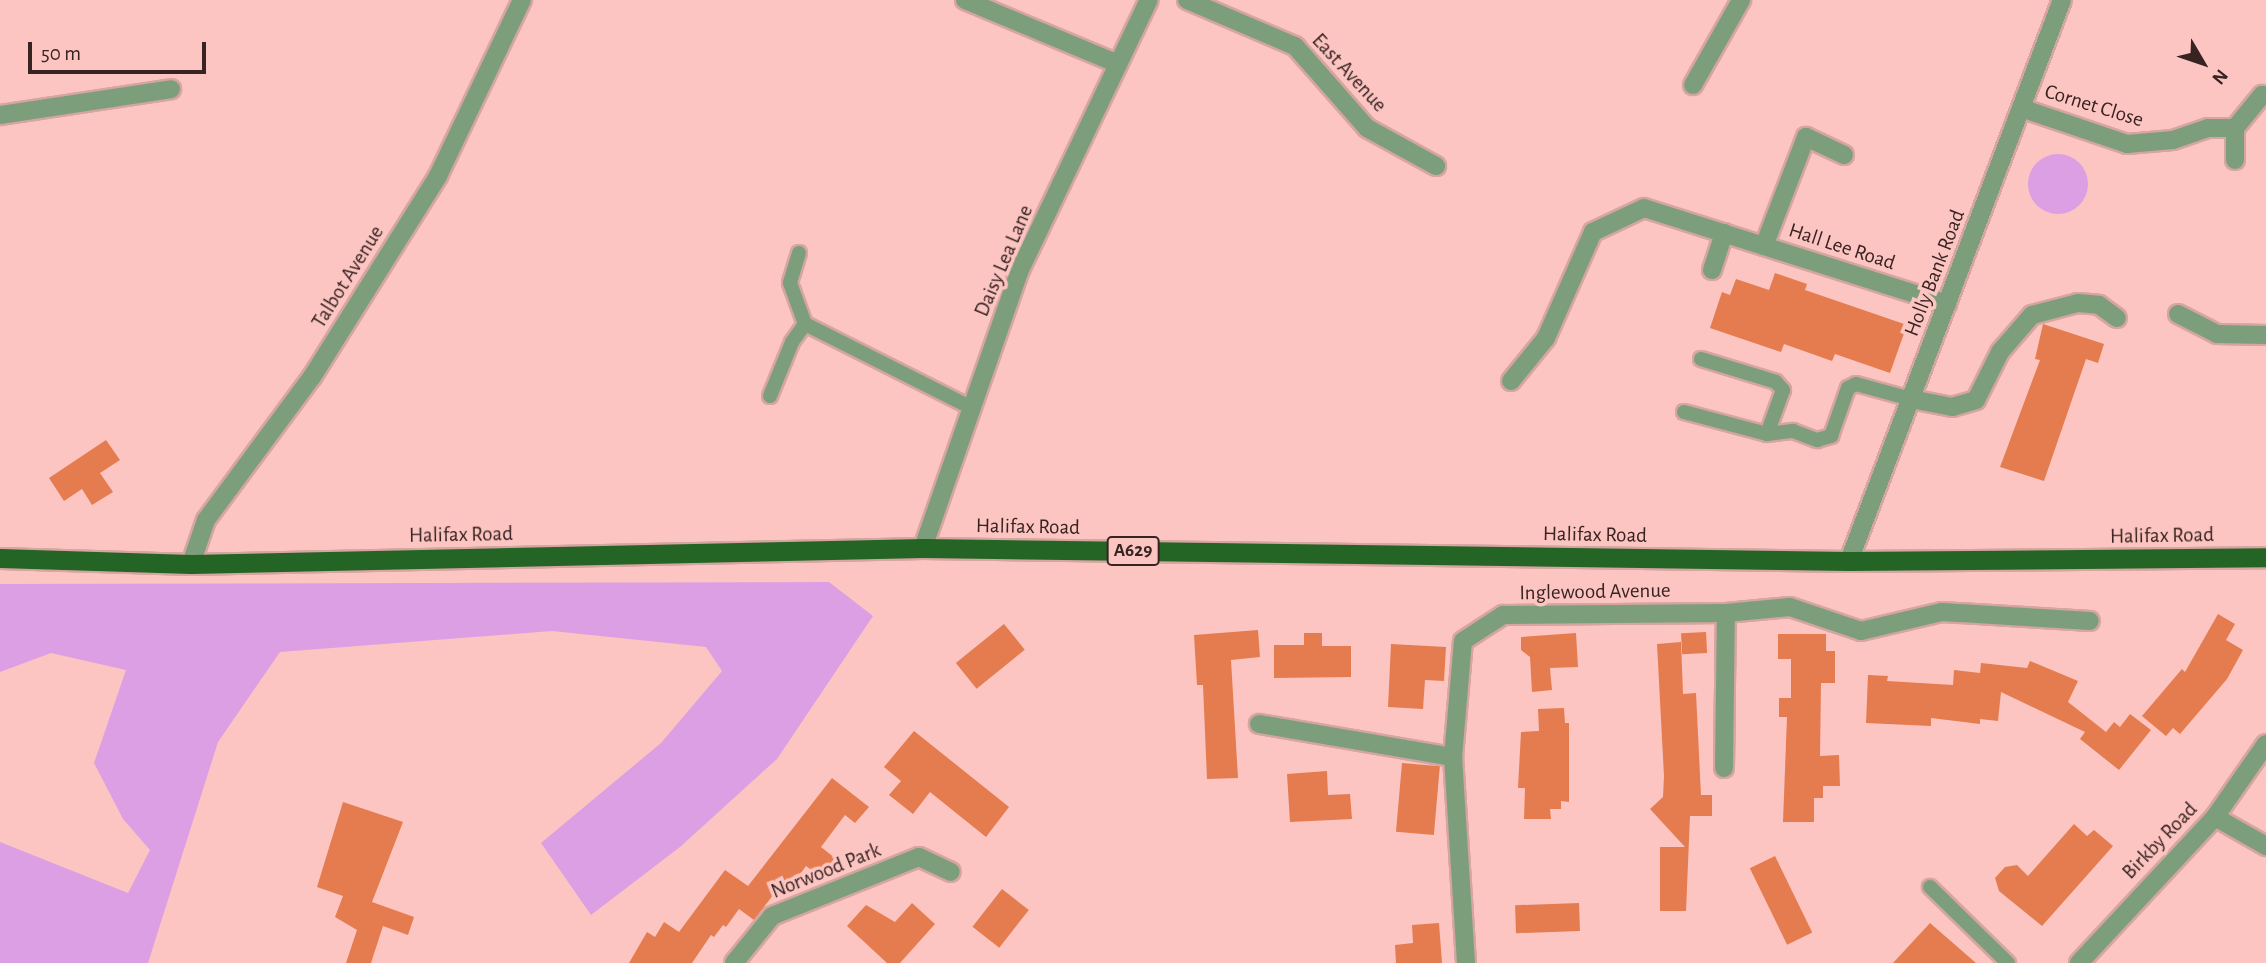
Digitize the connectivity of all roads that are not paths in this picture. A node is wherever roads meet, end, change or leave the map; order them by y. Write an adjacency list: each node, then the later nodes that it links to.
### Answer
1 (522, 0): 37 (street, Talbot Avenue)
2 (965, 0): 7 (street)
3 (1149, 0): 7 (street, Daisy Lea Lane)
4 (1187, 0): 16 (street, East Avenue)
5 (1741, 0): 8 (street)
6 (2062, 0): 11 (street, Holly Bank Road)
7 (1118, 64): 30 (street, Daisy Lea Lane)
8 (1693, 85)
9 (171, 89): 12 (street)
10 (2262, 95): 13 (street)
11 (2021, 108): 13 (street, Cornet Close); 21 (street, Holly Bank Road)
12 (0, 116)
13 (2235, 128): 15 (street)
14 (1844, 155): 18 (street, Hall Lee Road)
15 (2235, 160)
16 (1436, 166)
17 (1724, 233): 18 (street, Hall Lee Road); 20 (street); 27 (street, Hall Lee Road)
18 (1763, 246): 21 (street, Hall Lee Road)
19 (799, 253): 24 (lane)
20 (1712, 270)
21 (1947, 304): 29 (street, Holly Bank Road)
22 (2178, 314): 25 (street)
23 (2117, 318): 29 (street)
24 (805, 324): 28 (lane); 30 (lane)
25 (2266, 335)
26 (1701, 359): 32 (lane)
27 (1511, 381)
28 (770, 396)
29 (1911, 398): 32 (lane); 36 (street, Holly Bank Road)
30 (972, 408): 33 (street, Daisy Lea Lane)
31 (1684, 412): 32 (lane)
32 (1767, 434)
33 (923, 548): 36 (highway, Halifax Road / A629); 37 (highway, Halifax Road / A629)
34 (2266, 557): 36 (highway, Halifax Road / A629)
35 (0, 558): 37 (highway, Halifax Road / A629)
36 (1849, 561)
37 (191, 564)
38 (1726, 613): 39 (street, Inglewood Avenue); 42 (street, Inglewood Avenue); 43 (street)
39 (2090, 621)
40 (1259, 724): 42 (street)
41 (2266, 744): 44 (street, Birkby Road)
42 (1453, 757): 49 (street, Inglewood Avenue)
43 (1724, 768)
44 (2215, 817): 45 (street); 51 (street, Birkby Road)
45 (2266, 846)
46 (951, 872): 48 (street, Norwood Park)
47 (1930, 887): 50 (lane)
48 (734, 963)
49 (1466, 963)
50 (2008, 963)
51 (2079, 963)

